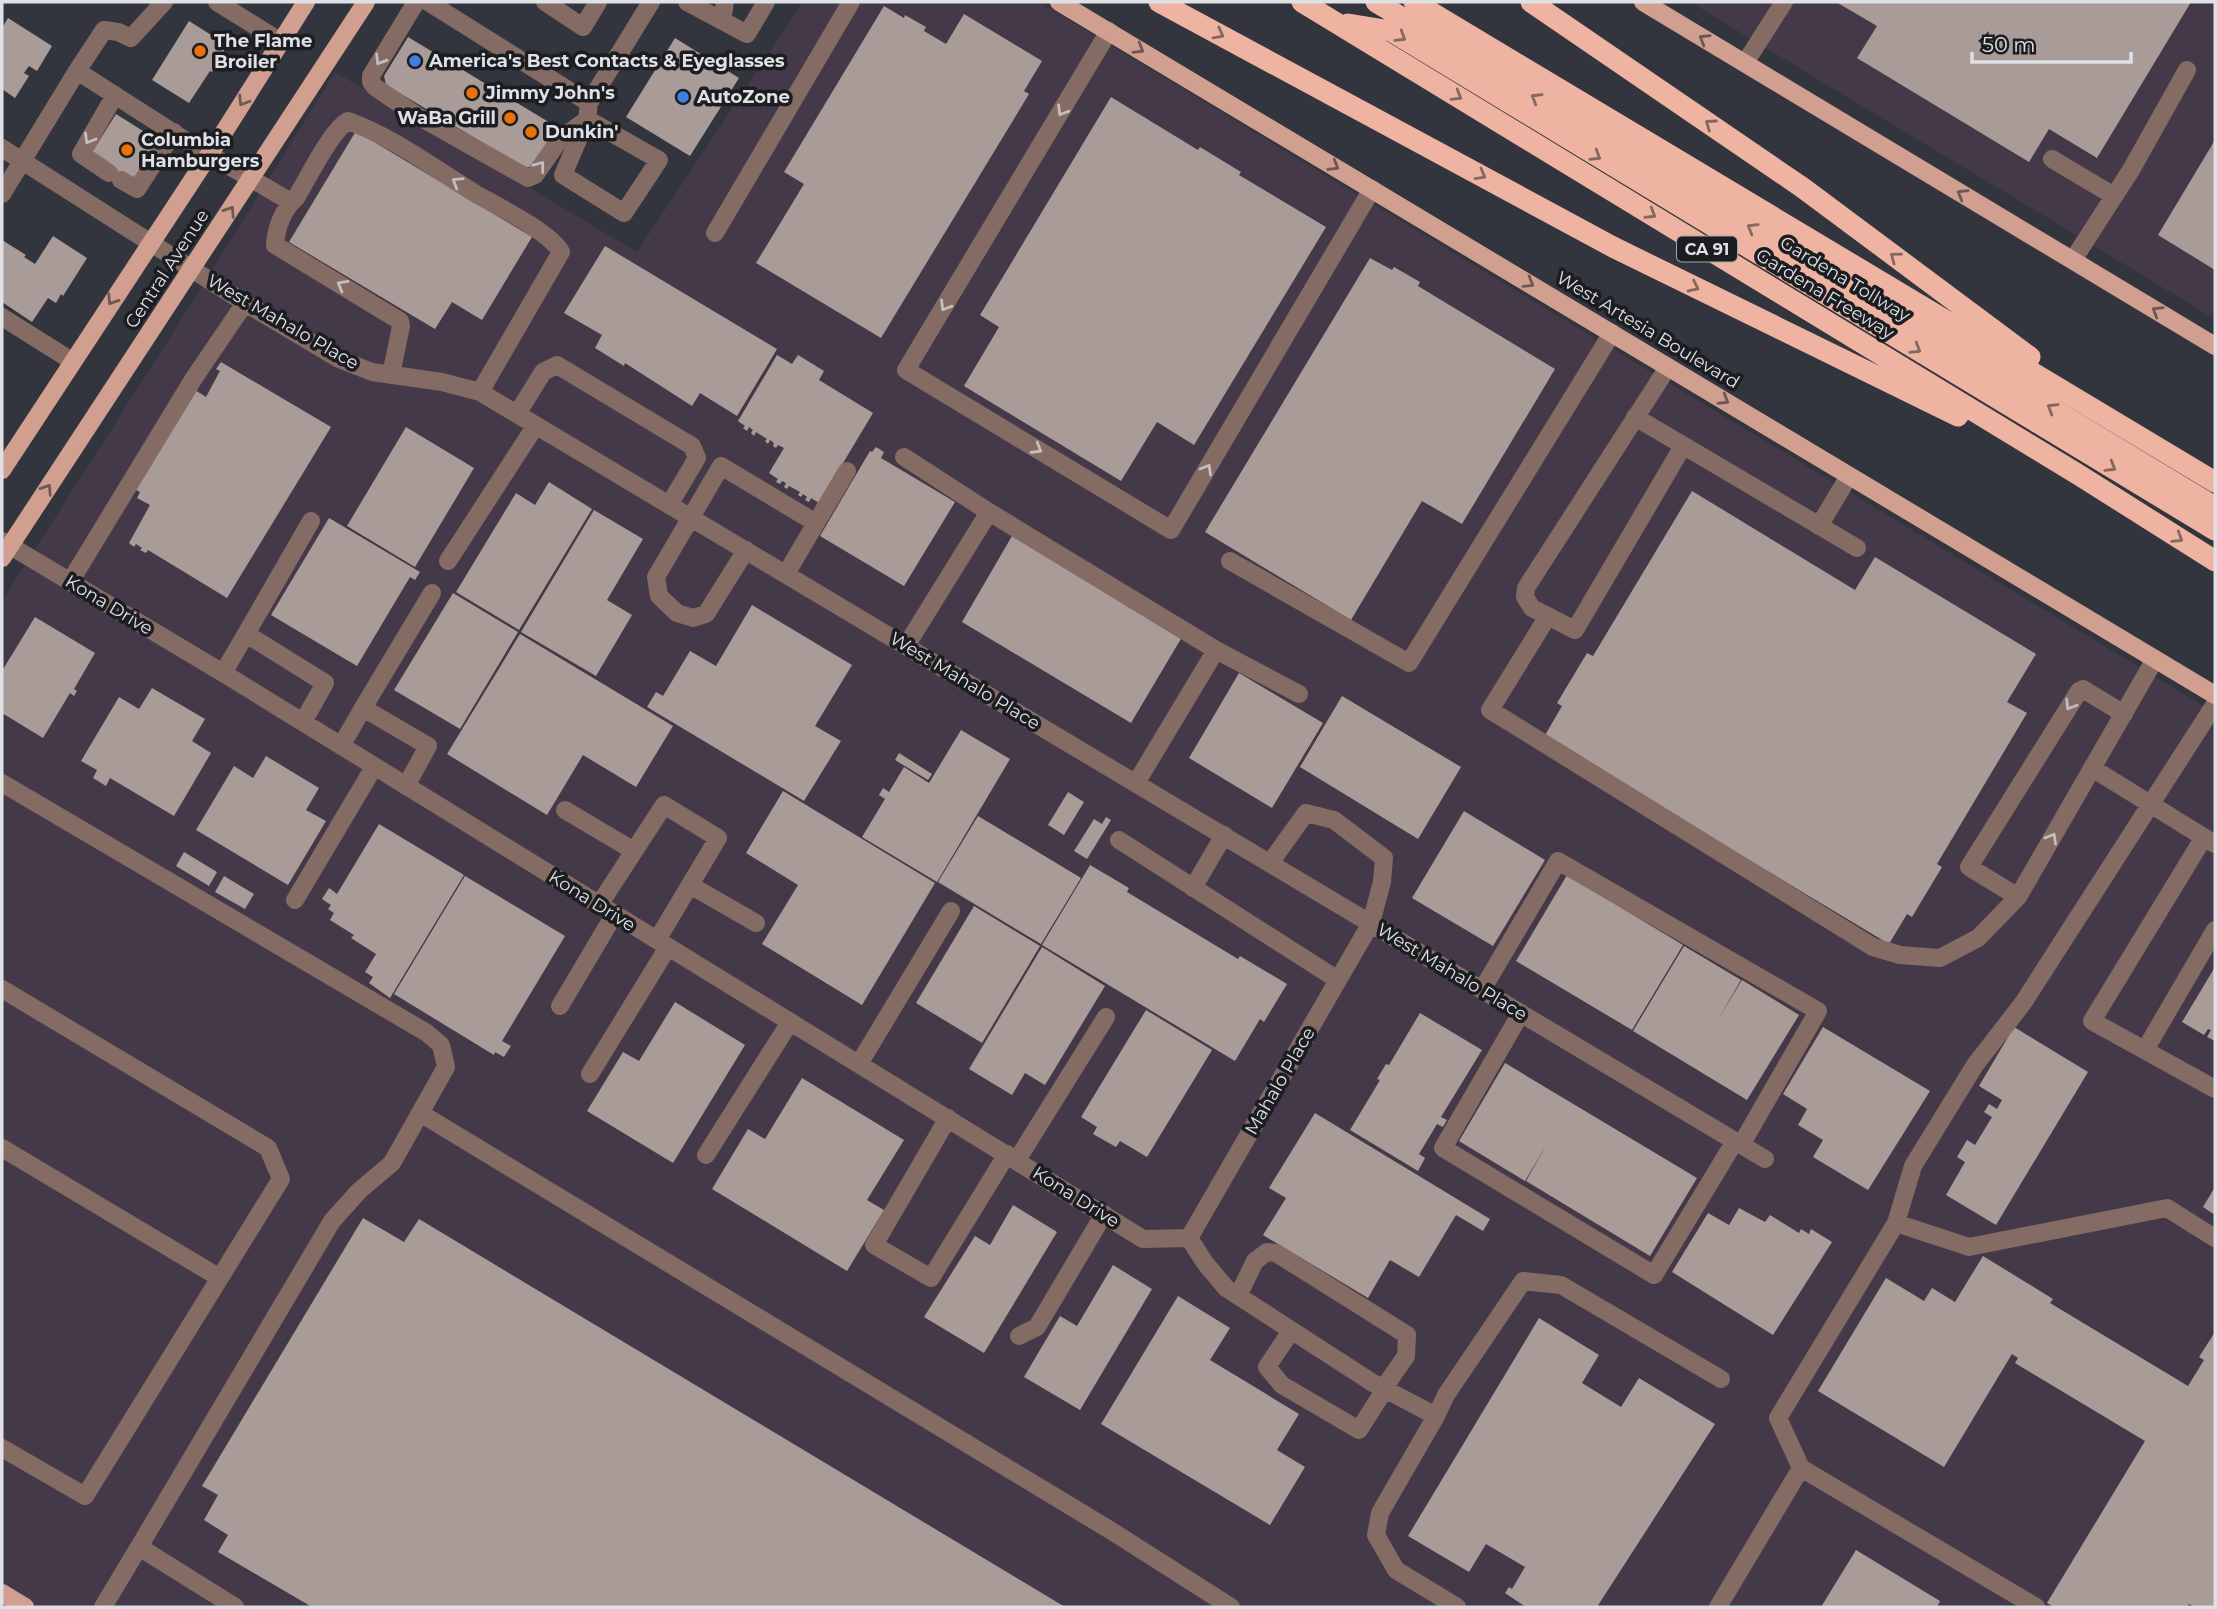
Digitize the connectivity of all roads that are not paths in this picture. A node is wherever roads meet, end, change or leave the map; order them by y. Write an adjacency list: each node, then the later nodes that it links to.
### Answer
1 (164, 2): 29 (street)
2 (217, 2): 26 (street)
3 (306, 2): 26 (main road, Central Avenue)
4 (366, 2): 37 (main road, Central Avenue)
5 (416, 2): 31 (street, one-way to 31)
6 (428, 2): 22 (street)
7 (545, 2): 8 (street)
8 (598, 2)
9 (652, 2): 31 (street)
10 (687, 2): 23 (street)
11 (725, 2): 23 (street)
12 (766, 2): 23 (street)
13 (851, 2): 42 (street)
14 (1059, 2): 25 (main road, West Artesia Boulevard)
15 (1159, 2): 63 (highway, one-way to 63)
16 (1303, 2): 24 (highway, Gardena Freeway / CA 91)
17 (1376, 2): 66 (highway, Gardena Tollway, one-way to 17)
18 (1414, 2): 57 (highway)
19 (1531, 2): 57 (highway, one-way to 19)
20 (1645, 2): 27 (main road, one-way to 20)
21 (1783, 2): 27 (street)
22 (451, 7): 31 (street)
23 (722, 21)
24 (1336, 22): 63 (highway, Gardena Freeway / CA 91, one-way to 63); 72 (highway, Gardena Tollway, one-way to 72)
25 (1109, 31): 38 (main road, West Artesia Boulevard, one-way to 38); 38 (street, one-way to 38)
26 (281, 42): 34 (main road, Central Avenue, one-way to 34)
27 (1745, 63): 44 (main road, one-way to 27)
28 (2187, 70): 40 (street)
29 (77, 71): 30 (street); 36 (street)
30 (115, 95): 32 (street); 32 (street, one-way to 32)
31 (588, 111): 31 (street)
32 (174, 132): 34 (street)
33 (2, 148): 36 (street, West Mahalo Place)
34 (209, 154): 37 (street); 43 (main road, Central Avenue)
35 (2052, 159): 40 (street)
36 (22, 162): 39 (street); 43 (street, West Mahalo Place)
37 (251, 178): 41 (street); 45 (main road, Central Avenue, one-way to 37)
38 (1372, 188): 48 (main road, West Artesia Boulevard, one-way to 48)
39 (2, 194)
40 (2114, 196): 44 (street)
41 (291, 202): 52 (street, one-way to 41); 53 (street, one-way to 41)
42 (715, 233)
43 (150, 243): 45 (street, West Mahalo Place); 50 (main road, Central Avenue, one-way to 50)
44 (2073, 260): 49 (main road, one-way to 44)
45 (192, 268): 46 (street, West Mahalo Place); 73 (main road, Central Avenue, one-way to 45)
46 (245, 303): 52 (street, West Mahalo Place); 80 (street)
47 (2, 317): 50 (street)
48 (1612, 333): 51 (main road, West Artesia Boulevard); 77 (street)
49 (2215, 346)
50 (72, 362): 60 (main road, Central Avenue)
51 (1668, 367): 55 (street); 62 (main road, West Artesia Boulevard, one-way to 62)
52 (391, 375): 53 (street, West Mahalo Place)
53 (480, 392): 54 (street, West Mahalo Place)
54 (517, 414): 56 (street, West Mahalo Place); 65 (street)
55 (1636, 417): 58 (street); 82 (street)
56 (536, 425): 65 (street, West Mahalo Place); 76 (street)
57 (2127, 429): 64 (highway)
58 (1683, 446): 71 (street); 82 (street)
59 (904, 457): 67 (street)
60 (2, 470)
61 (847, 471): 70 (street)
62 (1849, 475): 71 (street); 86 (main road, West Artesia Boulevard)
63 (2079, 475): 78 (highway, Gardena Freeway / CA 91, one-way to 78)
64 (2215, 482)
65 (669, 505): 68 (street, West Mahalo Place)
66 (2215, 507)
67 (989, 513): 84 (street); 85 (street)
68 (690, 517): 70 (street); 75 (street, West Mahalo Place); 75 (street)
69 (311, 521): 83 (street)
70 (816, 523): 79 (street)
71 (1819, 526): 74 (street)
72 (2215, 530)
73 (4, 548): 80 (street, Kona Drive)
74 (1857, 548)
75 (746, 550): 79 (street, West Mahalo Place)
76 (448, 561)
77 (1230, 561)
78 (2215, 561)
79 (786, 574): 84 (street, West Mahalo Place)
80 (70, 582): 87 (street, Kona Drive)
81 (432, 593): 91 (street)
82 (1548, 616): 109 (street)
83 (246, 634): 87 (street); 93 (street)
84 (906, 646): 98 (street, West Mahalo Place)
85 (1216, 650): 88 (street); 98 (street)
86 (2155, 659): 89 (main road, West Artesia Boulevard); 92 (street)
87 (223, 673): 93 (street, Kona Drive)
88 (1299, 694)
89 (2215, 695)
90 (2215, 704): 100 (street)
91 (363, 708): 94 (street); 99 (street)
92 (2124, 714): 96 (street); 109 (street, one-way to 109)
93 (303, 722): 94 (street, Kona Drive)
94 (341, 746): 95 (street, Kona Drive)
95 (374, 766): 99 (street, Kona Drive); 110 (street)
96 (2092, 768): 100 (street); 109 (street, one-way to 96)
97 (2, 783): 128 (street)
98 (1136, 783): 102 (street, West Mahalo Place)
99 (406, 786): 111 (street, Kona Drive)
100 (2151, 805): 104 (street); 136 (street)
101 (565, 810): 105 (street)
102 (1224, 835): 106 (street, West Mahalo Place); 108 (street)
103 (1119, 840): 108 (street)
104 (2209, 841): 124 (street)
105 (634, 851): 107 (street); 111 (street)
106 (1270, 863): 114 (street, West Mahalo Place); 114 (street, Mahalo Place)
107 (690, 885): 113 (street); 116 (street)
108 (1194, 888): 117 (street)
109 (2018, 897)
110 (295, 900)
111 (606, 910): 116 (street, Kona Drive); 120 (street)
112 (951, 911): 125 (street)
113 (756, 923)
114 (1371, 923): 117 (street, Mahalo Place); 119 (street, West Mahalo Place)
115 (2215, 930): 124 (street)
116 (662, 944): 123 (street, Kona Drive); 126 (street)
117 (1338, 981): 137 (street, Mahalo Place)
118 (2, 989): 139 (street)
119 (1482, 990): 121 (street, West Mahalo Place); 130 (street)
120 (560, 1006)
121 (1521, 1013): 130 (street, West Mahalo Place); 130 (street)
122 (1105, 1017): 133 (street)
123 (790, 1022): 125 (street, Kona Drive); 132 (street)
124 (2145, 1050): 127 (street)
125 (859, 1064): 129 (street, Kona Drive)
126 (590, 1074)
127 (2215, 1089)
128 (421, 1113): 148 (street); 151 (street)
129 (948, 1118): 133 (street, Kona Drive); 133 (street)
130 (1738, 1143): 134 (street, West Mahalo Place)
131 (2, 1148): 139 (street)
132 (706, 1155)
133 (1012, 1157): 135 (street, Kona Drive)
134 (1765, 1159)
135 (1104, 1214): 137 (street, Kona Drive); 142 (street)
136 (1896, 1223): 138 (street); 147 (street)
137 (1189, 1238): 140 (street)
138 (2215, 1238)
139 (220, 1278): 146 (street)
140 (1238, 1296): 141 (street); 144 (street)
141 (1291, 1331): 144 (street); 144 (street)
142 (1019, 1336)
143 (1721, 1379): 145 (street)
144 (1384, 1389): 145 (street)
145 (1436, 1416): 152 (street)
146 (2, 1448)
147 (1801, 1468): 153 (street); 154 (street)
148 (139, 1547): 149 (street); 150 (street)
149 (103, 1607)
150 (235, 1607)
151 (1231, 1607)
152 (1457, 1607)
153 (1718, 1607)
154 (2036, 1607)

